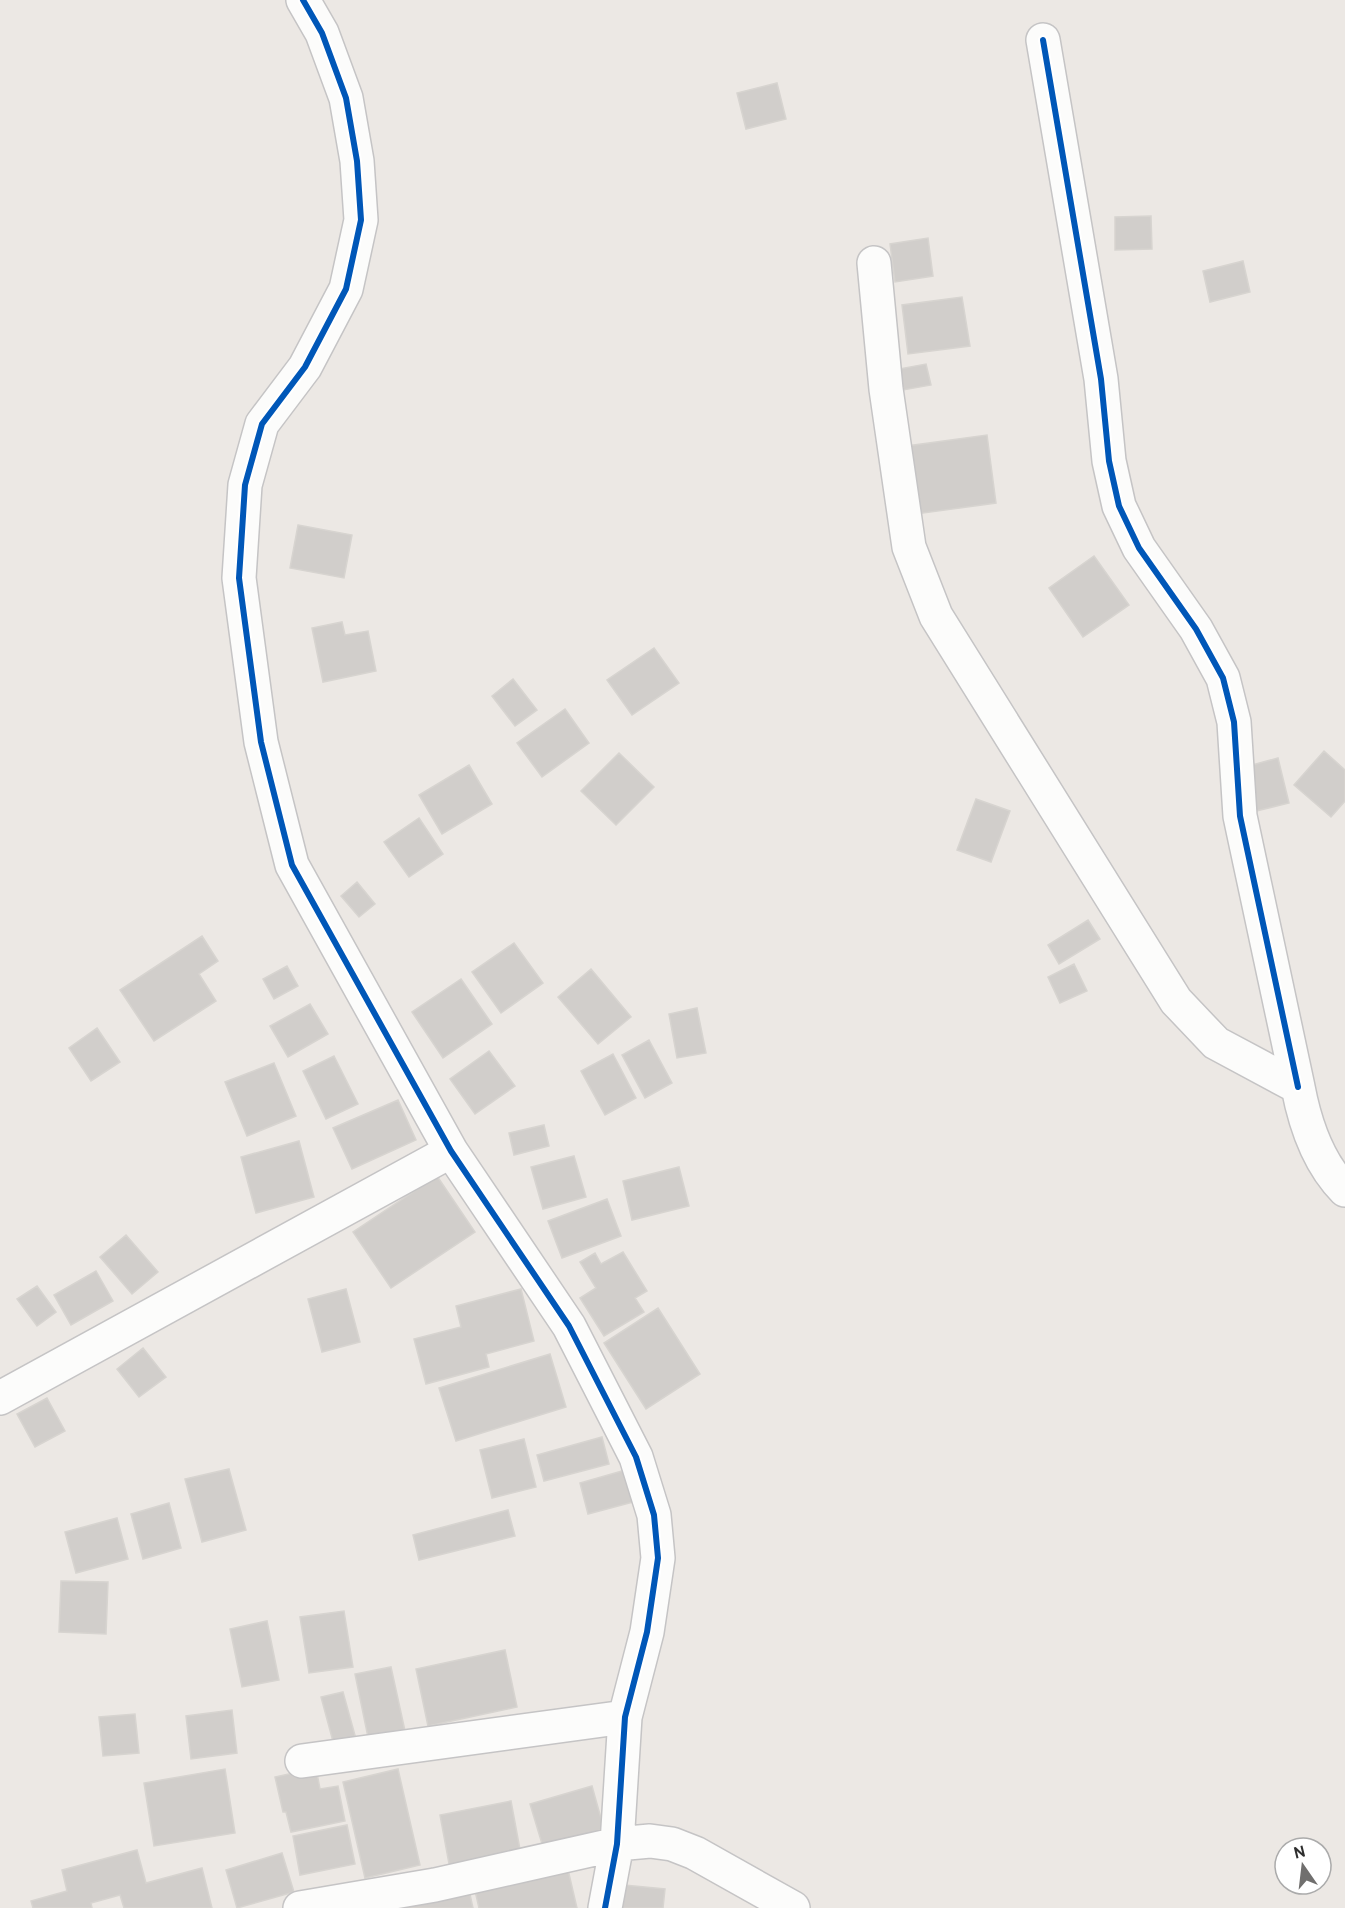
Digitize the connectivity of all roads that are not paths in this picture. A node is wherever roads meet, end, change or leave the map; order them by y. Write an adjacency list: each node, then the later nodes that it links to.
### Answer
1 (303, 0): 5 (street)
2 (1043, 40): 4 (street)
3 (874, 263): 4 (street)
4 (1298, 1087): 6 (street)
5 (451, 1151): 7 (street); 8 (street)
6 (1345, 1190)
7 (0, 1398)
8 (625, 1717): 9 (street); 10 (street)
9 (302, 1761)
10 (617, 1844): 11 (street); 12 (street); 13 (street)
11 (300, 1908)
12 (605, 1908)
13 (793, 1908)

